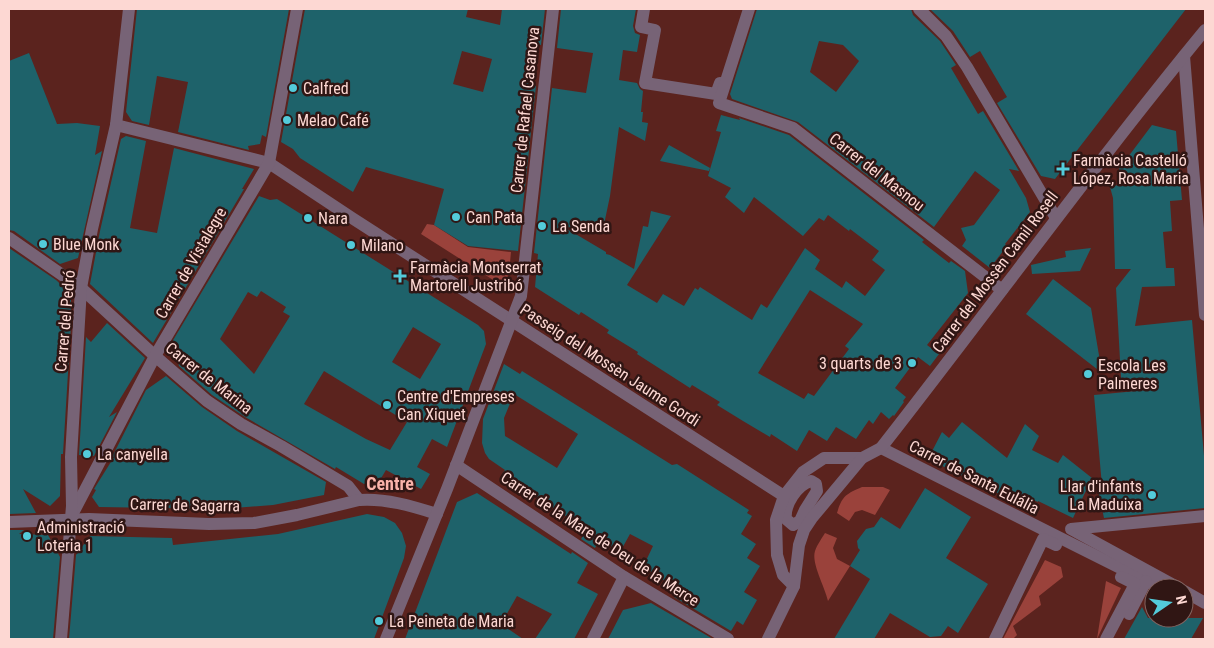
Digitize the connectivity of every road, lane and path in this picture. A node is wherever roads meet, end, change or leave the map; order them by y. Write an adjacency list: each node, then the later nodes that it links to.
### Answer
1 (129, 9): 10 (street, Carrer del Pedró)
2 (297, 9): 11 (street, Carrer de Vistalegre)
3 (553, 9): 17 (street, Carrer de Rafael Casanova)
4 (644, 9): 5 (street)
5 (743, 9)
6 (749, 9): 15 (street, Carrer del Masnou)
7 (919, 9): 12 (street)
8 (1205, 30): 9 (street, Carrer del Mossèn Camil Rosell)
9 (1184, 56): 12 (street, Carrer del Mossèn Camil Rosell); 16 (street)
10 (116, 125): 11 (street, Passeig del Mossèn Jaume Gordi); 14 (street, Carrer del Pedró)
11 (269, 163): 17 (street, Passeig del Mossèn Jaume Gordi); 18 (street, Carrer de Vistalegre)
12 (1056, 218): 15 (street, Carrer del Mossèn Camil Rosell)
13 (9, 238): 14 (street, Carrer de Marina)
14 (82, 288): 18 (street, Carrer de Marina); 28 (street, Carrer del Pedró)
15 (1002, 290): 19 (street, Carrer del Mossèn Camil Rosell)
16 (1205, 314)
17 (511, 320): 21 (street, Carrer de Rafael Casanova); 23 (street, Passeig del Mossèn Jaume Gordi)
18 (155, 356): 24 (street, Carrer de Marina); 28 (street, Carrer de Vistalegre)
19 (881, 448): 20 (street, Carrer del Mossèn Camil Rosell); 34 (street, Carrer de Santa Eulália)
20 (862, 458): 22 (street, Carrer del Mossèn Camil Rosell); 27 (street, Carrer del Mossèn Camil Rosell)
21 (456, 465): 25 (street, Carrer de Rafael Casanova); 32 (street, Carrer de la Mare de Deu de la Merce)
22 (803, 472): 23 (street, Carrer del Mossèn Camil Rosell); 27 (street)
23 (784, 496): 29 (street, Carrer del Mossèn Camil Rosell)
24 (359, 500): 25 (street); 28 (street, Carrer de Sagarra)
25 (437, 514): 40 (street, Carrer de Rafael Casanova)
26 (1205, 516): 33 (street)
27 (812, 518): 31 (street, Carrer del Mossèn Camil Rosell)
28 (70, 520): 30 (street, Carrer de Sagarra); 39 (street, Carrer del Pedró)
29 (776, 520): 31 (street); 36 (street, Carrer del Mossèn Camil Rosell)
30 (9, 522)
31 (804, 530): 36 (street, Carrer del Mossèn Camil Rosell)
32 (624, 577): 41 (street); 42 (street, Carrer de la Mare de Deu de la Merce)
33 (1160, 578)
34 (1144, 580)
35 (1144, 585): 46 (street)
36 (794, 586): 43 (street, Carrer del Mossèn Camil Rosell)
37 (1194, 597): 38 (street)
38 (1205, 603)
39 (61, 639)
40 (386, 639)
41 (593, 639)
42 (728, 639)
43 (768, 639)
44 (995, 639): 45 (street)
45 (1106, 639)
46 (1116, 639)

